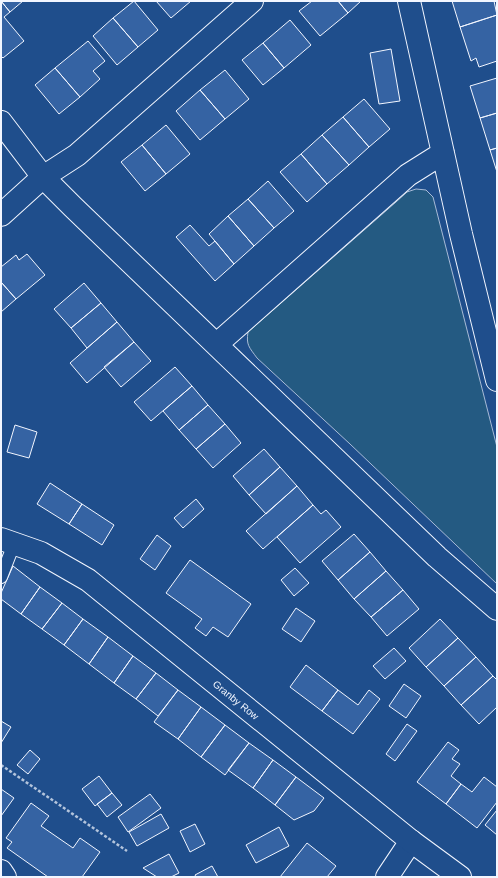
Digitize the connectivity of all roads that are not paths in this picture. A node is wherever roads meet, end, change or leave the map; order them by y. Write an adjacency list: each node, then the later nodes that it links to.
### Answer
1 (252, 1): 5 (street)
2 (409, 1): 4 (street)
3 (1, 122): 5 (street)
4 (443, 153): 7 (street); 8 (street)
5 (43, 177): 6 (street); 7 (street)
6 (1, 215)
7 (217, 344): 11 (street)
8 (497, 380)
9 (8, 542): 10 (lane); 12 (street, Granby Row)
10 (1, 577)
11 (497, 609)
12 (411, 841): 15 (street); 16 (street, Granby Row)
13 (1, 871): 14 (street)
14 (6, 877)
15 (387, 877)
16 (460, 877)

